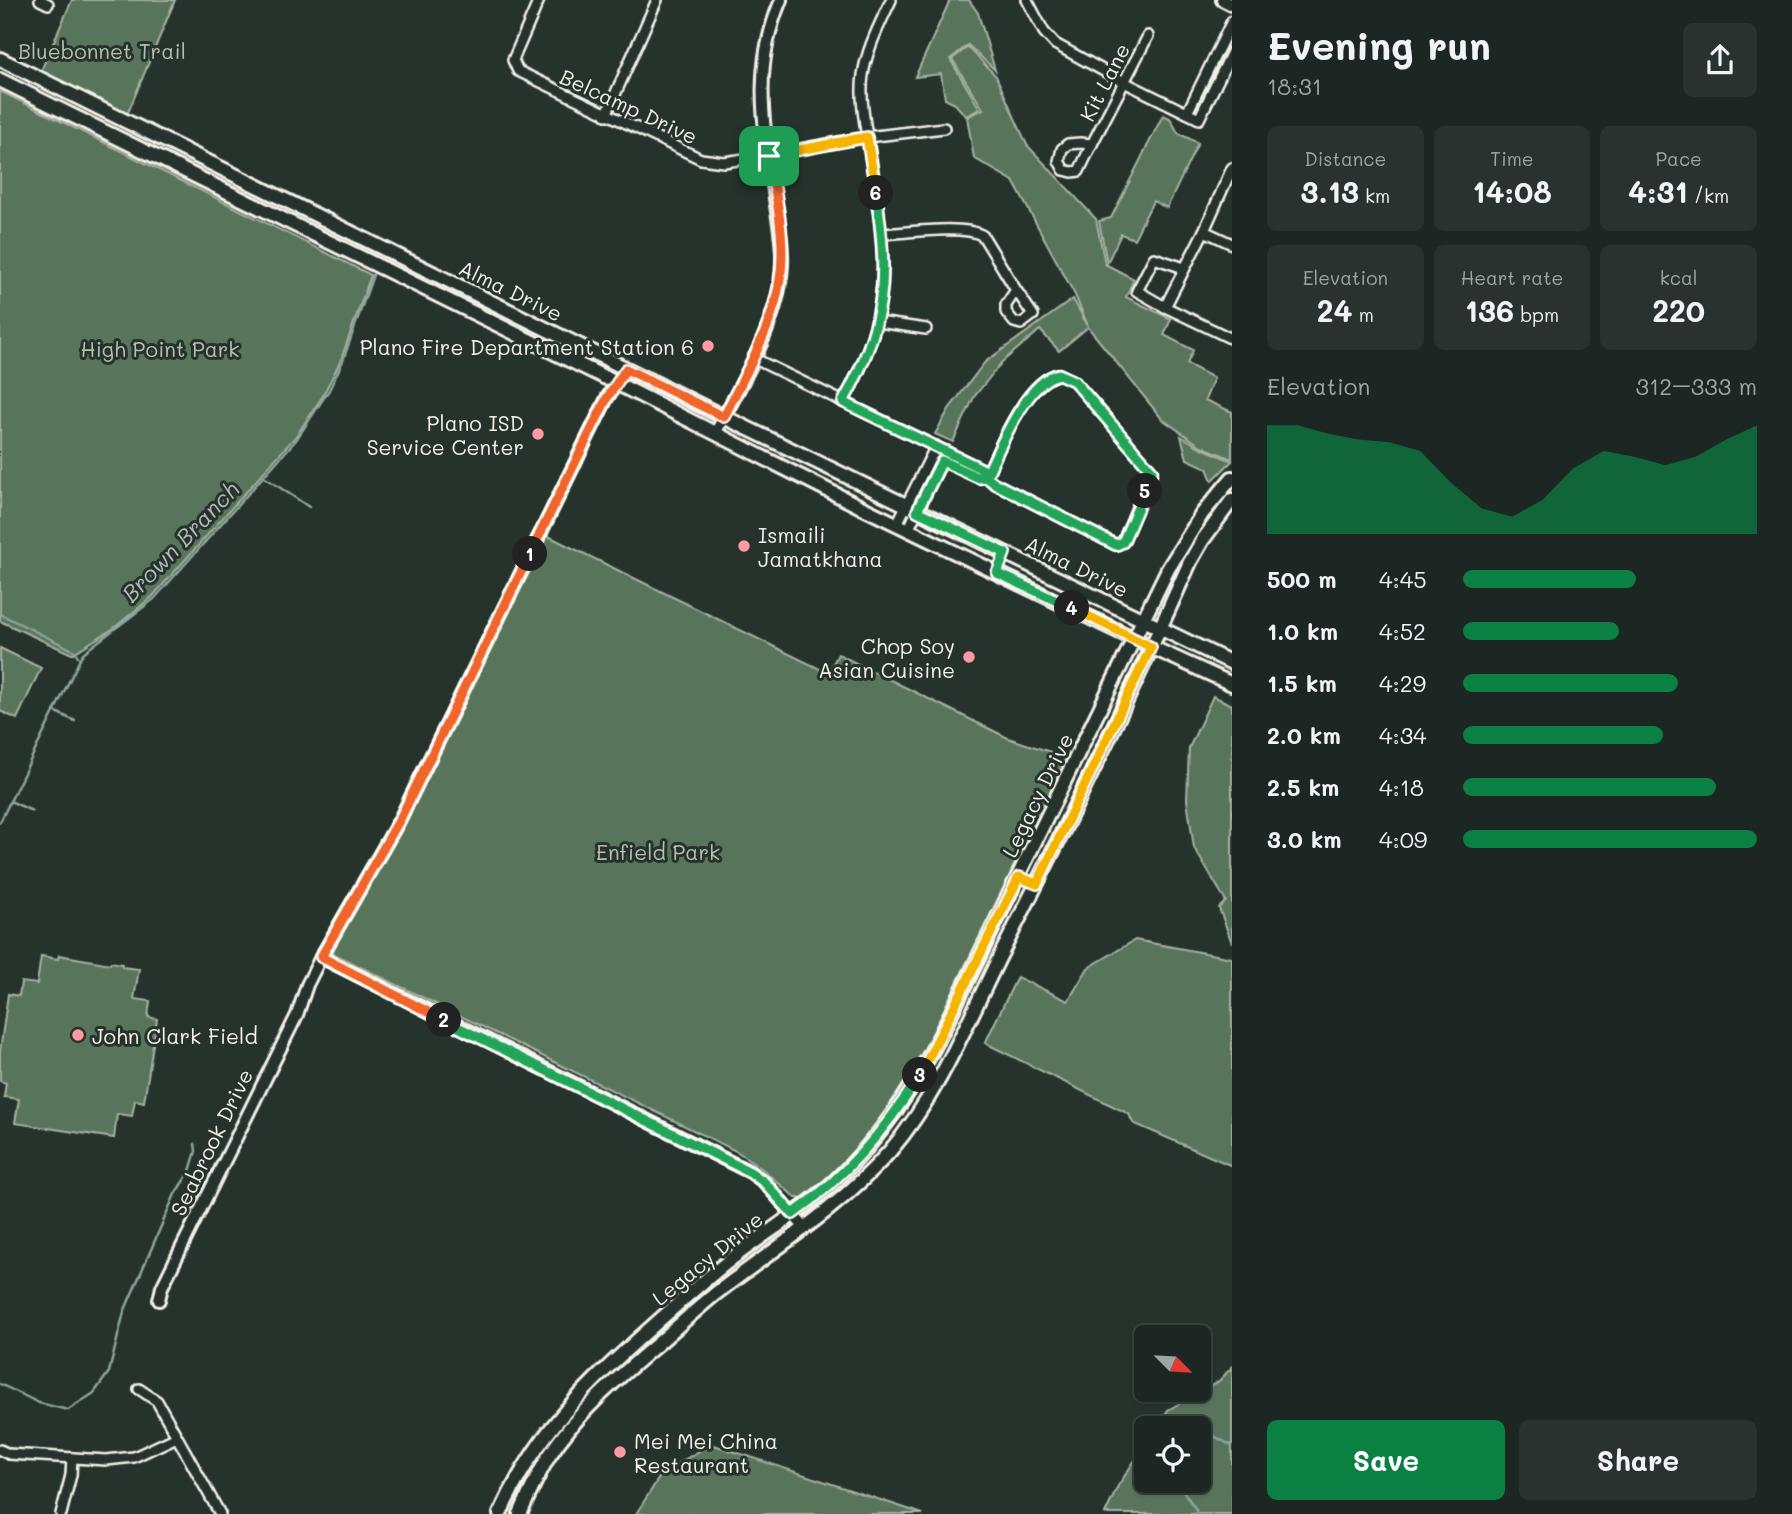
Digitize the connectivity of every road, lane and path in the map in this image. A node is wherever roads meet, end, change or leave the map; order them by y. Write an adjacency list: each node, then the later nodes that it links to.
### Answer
1 (539, 0): 18 (street, Belcamp Drive)
2 (657, 0): 18 (street)
3 (781, 0): 22 (street)
4 (891, 0): 20 (street)
5 (1222, 0): 7 (street)
6 (1031, 1): 14 (street)
7 (1232, 5)
8 (1232, 21): 10 (street)
9 (1148, 36): 14 (street, Kit Lane)
10 (1216, 53): 11 (street); 17 (street)
11 (1231, 58): 17 (street)
12 (0, 59): 15 (main road, Alma Drive)
13 (0, 80): 16 (main road, Alma Drive)
14 (1124, 82): 17 (street); 21 (street, Kit Lane)
15 (71, 94): 16 (main road); 28 (main road, Alma Drive)
16 (63, 111): 30 (main road, Alma Drive)
17 (1187, 113)
18 (607, 115): 22 (street, Belcamp Drive)
19 (944, 128): 20 (street, Belcamp Drive)
20 (867, 137): 22 (street, Belcamp Drive); 25 (street)
21 (1092, 144)
22 (769, 156): 35 (street)
23 (1232, 168): 24 (street)
24 (1204, 231): 26 (street); 27 (street)
25 (882, 234): 29 (street); 32 (street)
26 (1232, 244)
27 (1184, 268): 31 (street); 31 (street)
28 (456, 285): 30 (main road); 36 (main road, Alma Drive)
29 (1016, 290)
30 (450, 300): 37 (main road, Alma Drive)
31 (1165, 307): 34 (street)
32 (878, 322): 33 (street); 38 (street)
33 (926, 329)
34 (1232, 340)
35 (753, 358): 38 (street); 39 (street)
36 (626, 369): 37 (street, Seabrook Drive); 39 (main road, Alma Drive)
37 (617, 383): 40 (main road, Alma Drive); 60 (street, Seabrook Drive)
38 (843, 402): 41 (street)
39 (724, 417): 40 (street); 46 (main road, Alma Drive)
40 (716, 432): 47 (main road, Alma Drive)
41 (934, 451): 42 (street); 46 (street)
42 (945, 456): 43 (street); 46 (street)
43 (986, 477): 43 (street)
44 (1231, 483): 50 (main road, Legacy Drive)
45 (1232, 500): 51 (main road, Legacy Drive)
46 (912, 508): 47 (street); 48 (main road, Alma Drive)
47 (902, 527): 49 (main road, Alma Drive)
48 (1005, 553): 49 (main road); 50 (main road, Alma Drive)
49 (997, 573): 52 (main road, Alma Drive)
50 (1143, 620): 51 (main road, Alma Drive); 52 (main road, Legacy Drive)
51 (1160, 629): 53 (main road, Legacy Drive); 54 (main road, Alma Drive)
52 (1135, 639): 53 (main road, Alma Drive); 56 (main road, Legacy Drive)
53 (1151, 647): 55 (main road, Alma Drive); 57 (main road, Legacy Drive)
54 (1232, 663)
55 (1232, 684)
56 (1076, 758): 57 (main road); 58 (main road, Legacy Drive)
57 (1094, 767): 59 (main road, Legacy Drive)
58 (1019, 877): 59 (main road); 61 (main road, Legacy Drive)
59 (1037, 884): 62 (main road, Legacy Drive)
60 (321, 957): 61 (street); 63 (street, Seabrook Drive)
61 (793, 1214): 62 (street); 64 (main road, Legacy Drive)
62 (805, 1228): 65 (main road, Legacy Drive)
63 (159, 1300)
64 (619, 1357): 65 (main road); 69 (main road, Legacy Drive)
65 (627, 1369): 71 (main road, Legacy Drive)
66 (139, 1389): 67 (street)
67 (177, 1437): 70 (street); 73 (street)
68 (0, 1450): 70 (street)
69 (530, 1456): 71 (main road); 74 (main road, Legacy Drive)
70 (72, 1458): 72 (street)
71 (543, 1466): 75 (main road, Legacy Drive)
72 (61, 1514)
73 (220, 1514)
74 (500, 1514)
75 (520, 1514)

